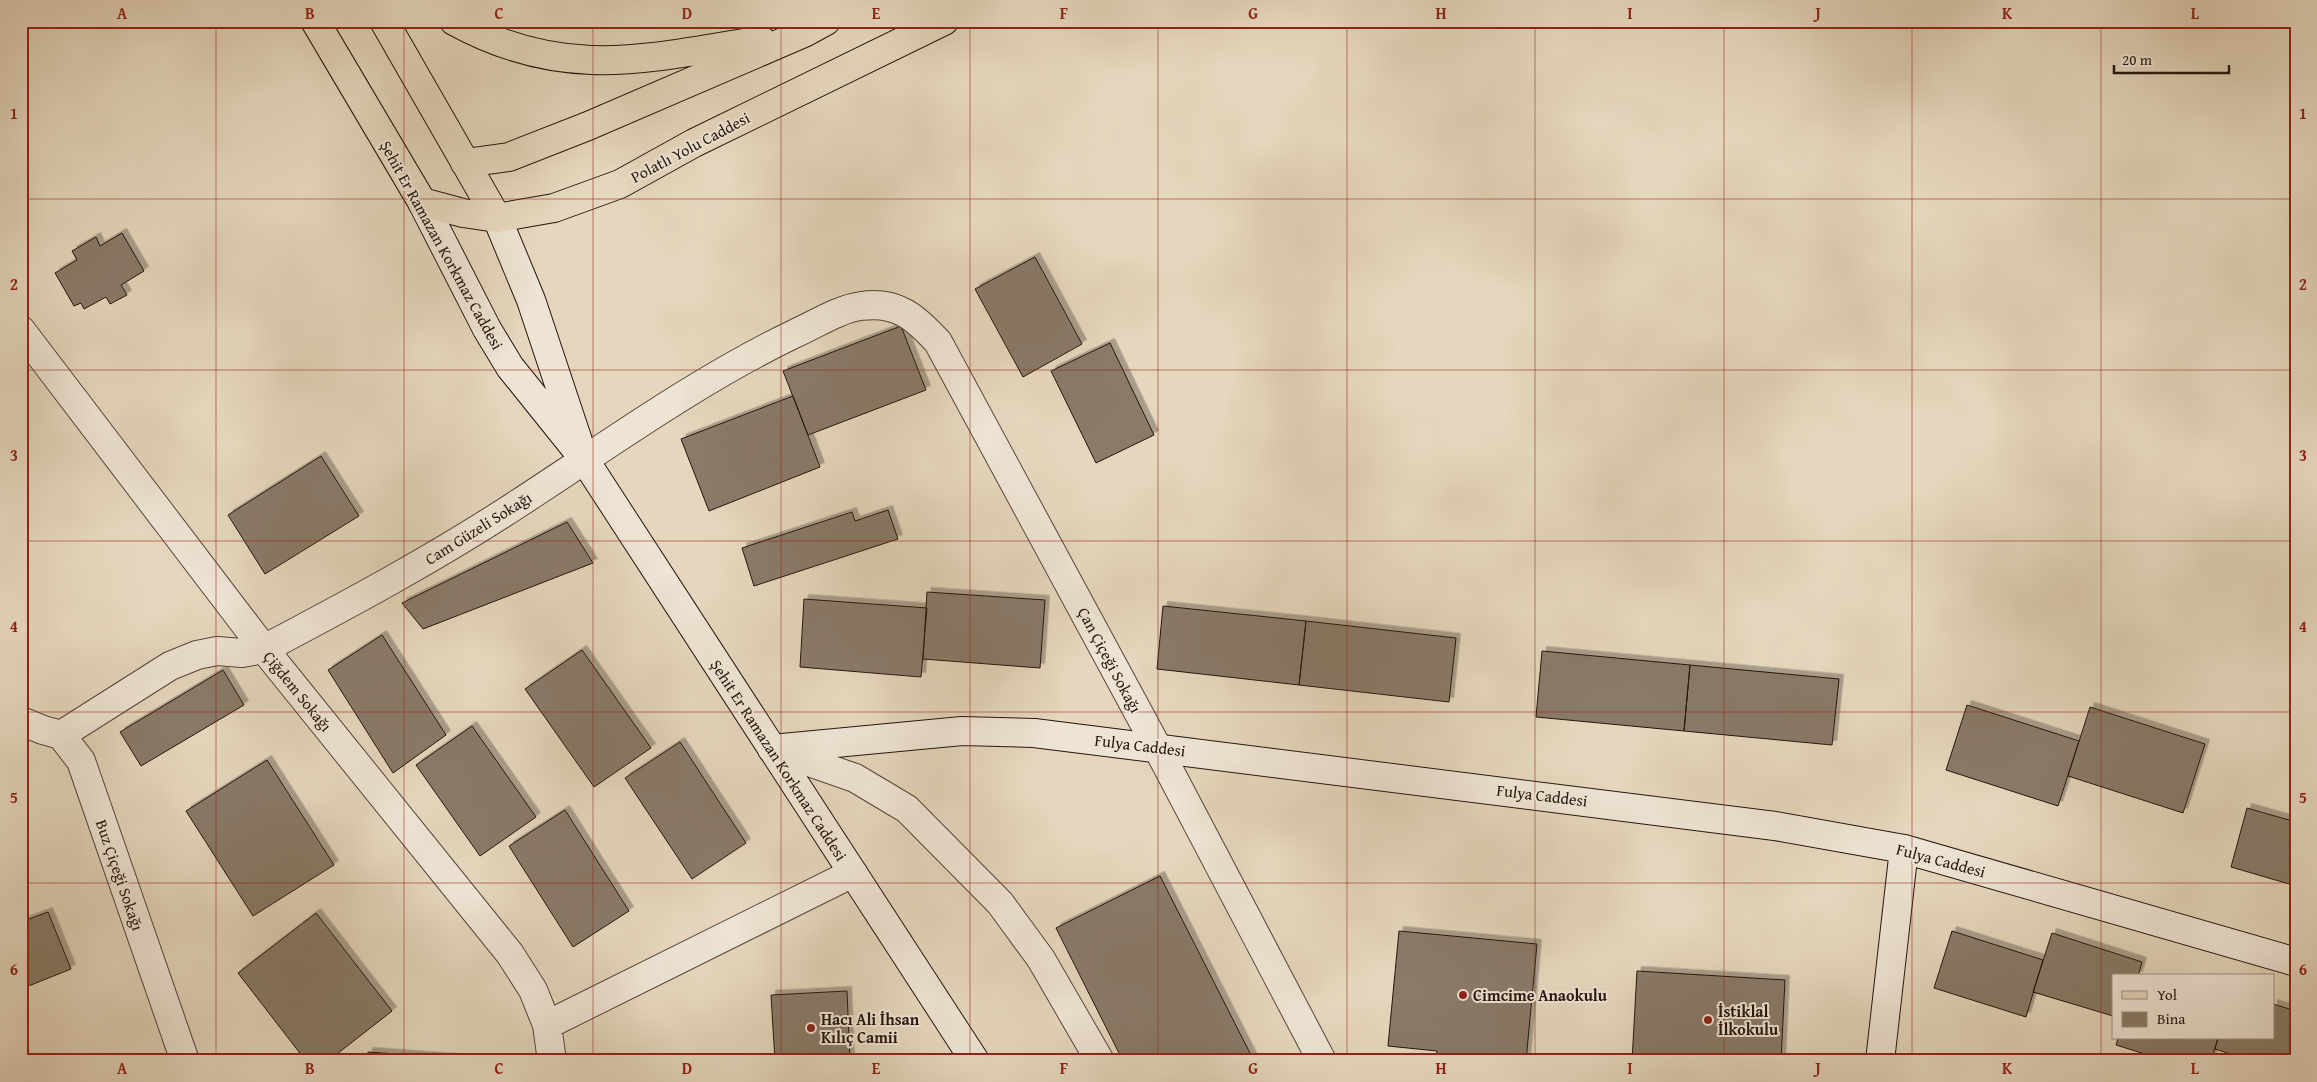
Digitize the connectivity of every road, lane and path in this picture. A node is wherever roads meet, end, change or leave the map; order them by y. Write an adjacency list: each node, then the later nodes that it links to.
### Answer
1 (314, 21): 7 (main road, Şehit Er Ramazan Korkmaz Caddesi)
2 (384, 21): 6 (main road, Şehit Er Ramazan Korkmaz Caddesi)
3 (454, 21): 5 (main road)
4 (944, 21): 8 (main road, Polatlı Yolu Caddesi)
5 (815, 27): 6 (main road)
6 (466, 163): 8 (main road, Şehit Er Ramazan Korkmaz Caddesi)
7 (422, 202): 8 (main road, Polatlı Yolu Caddesi); 11 (street, Şehit Er Ramazan Korkmaz Caddesi)
8 (497, 218): 11 (street, Şehit Er Ramazan Korkmaz Caddesi)
9 (889, 305): 11 (street, Cam Güzeli Sokağı); 15 (street, Çan Çiçeği Sokağı)
10 (21, 330): 12 (street, Çiğdem Sokağı)
11 (584, 459): 12 (street, Cam Güzeli Sokağı); 16 (street, Şehit Er Ramazan Korkmaz Caddesi)
12 (264, 649): 14 (street, Cam Güzeli Sokağı); 20 (street, Çiğdem Sokağı)
13 (21, 721): 14 (street)
14 (61, 735): 21 (street, Buz Çiçeği Sokağı)
15 (1156, 747): 16 (street, Fulya Caddesi); 17 (street, Fulya Caddesi); 25 (street, Çan Çiçeği Sokağı)
16 (772, 749): 18 (street, Şehit Er Ramazan Korkmaz Caddesi); 24 (street)
17 (1904, 849): 19 (street, Fulya Caddesi); 26 (street)
18 (853, 873): 20 (street); 23 (street, Şehit Er Ramazan Korkmaz Caddesi)
19 (2296, 962)
20 (547, 1024): 22 (street, Çiğdem Sokağı)
21 (185, 1061)
22 (552, 1061)
23 (975, 1061)
24 (1100, 1061)
25 (1322, 1061)
26 (1880, 1061)

